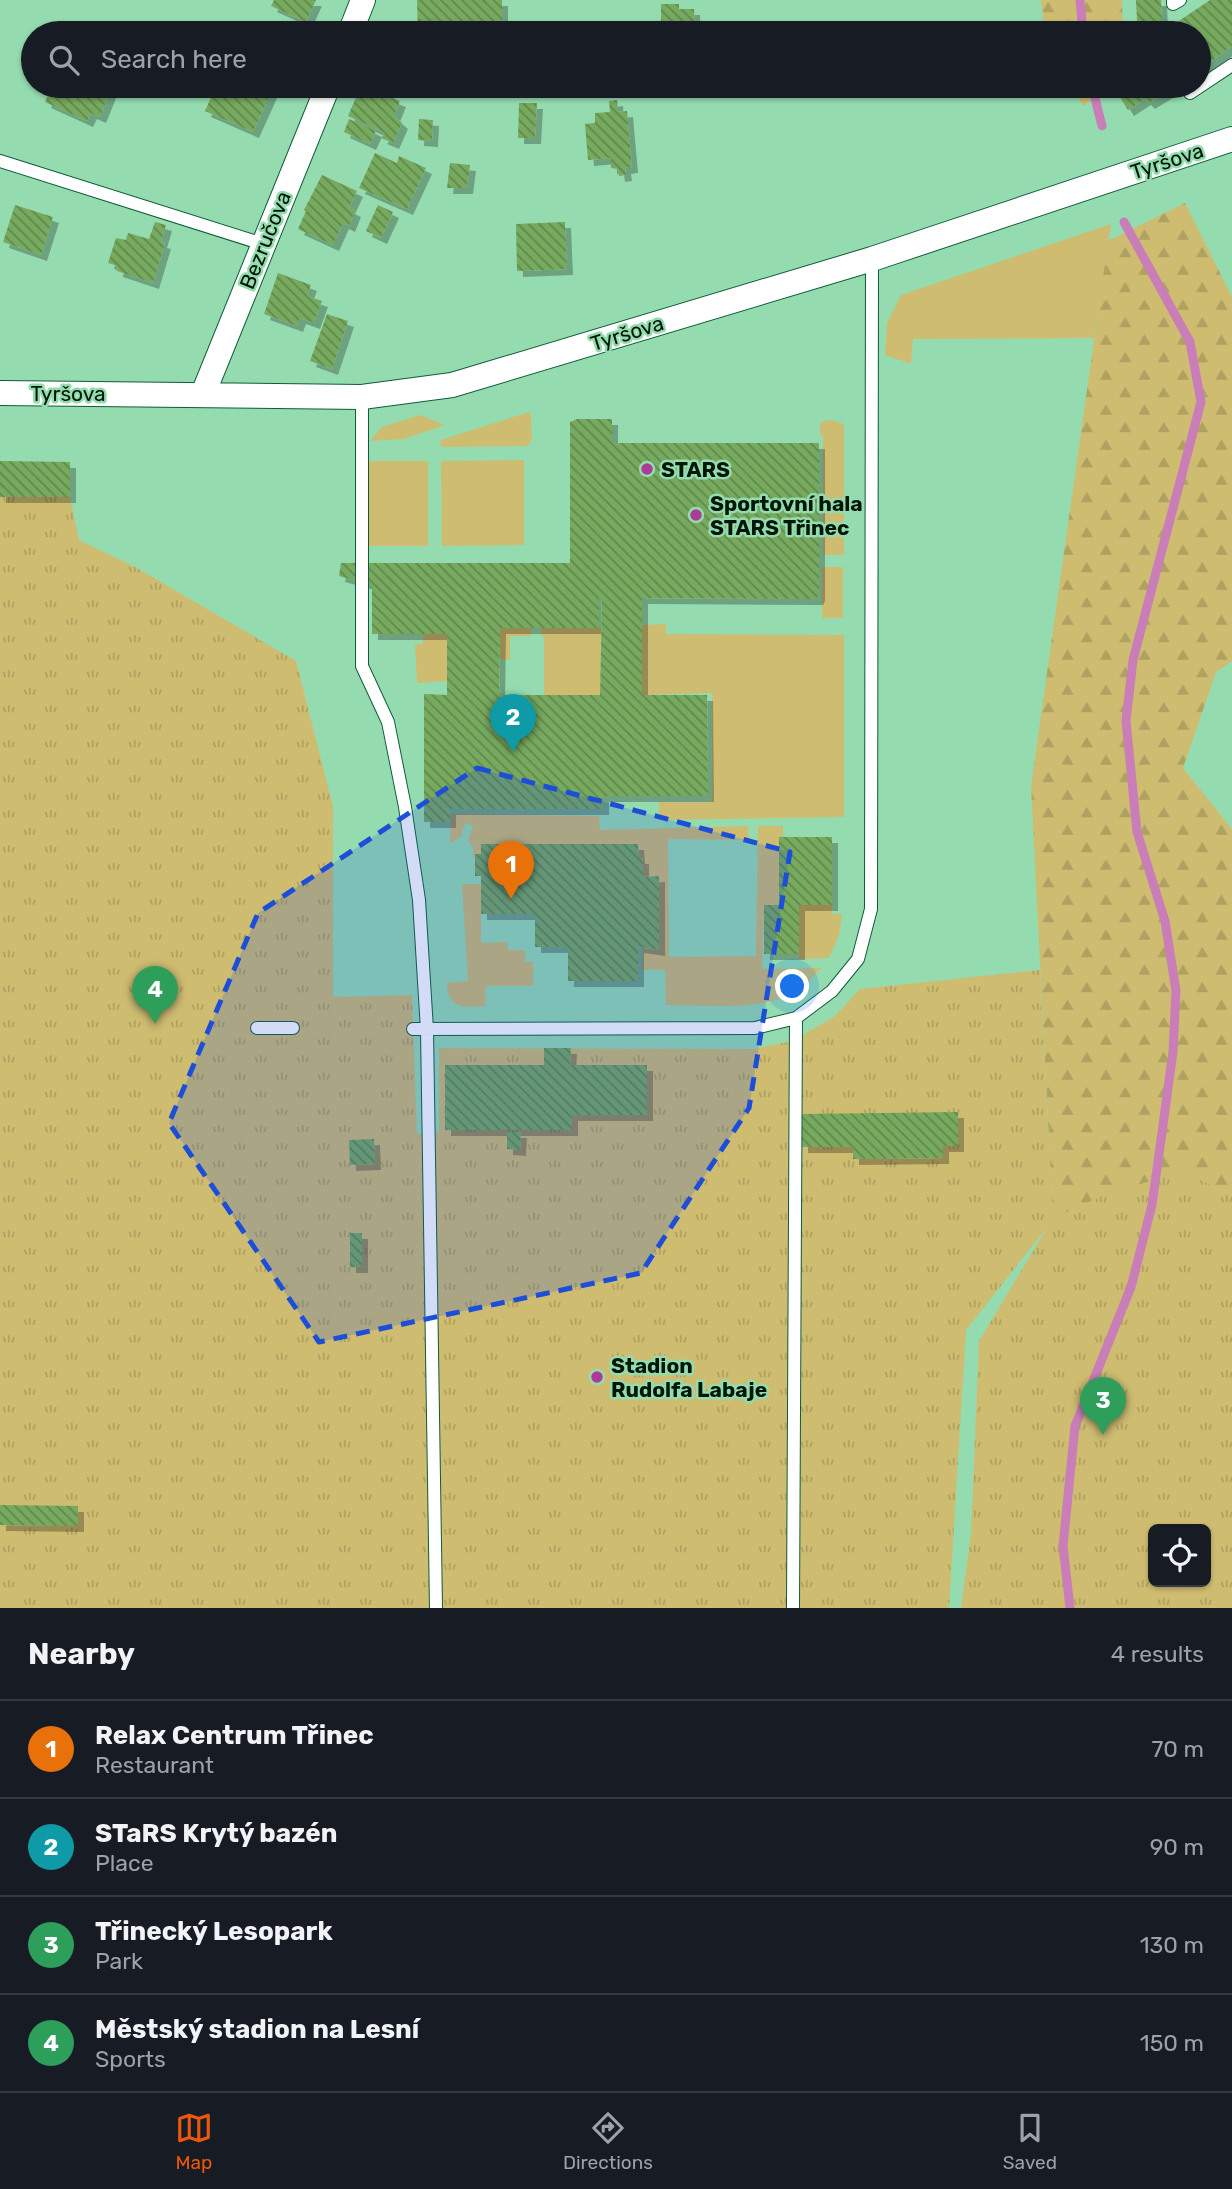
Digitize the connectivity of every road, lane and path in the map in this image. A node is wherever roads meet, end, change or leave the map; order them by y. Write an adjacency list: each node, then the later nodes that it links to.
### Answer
1 (363, 0): 4 (street)
2 (1173, 0): 3 (lane)
3 (1180, 0)
4 (354, 21)
5 (1232, 65): 6 (lane)
6 (1211, 79)
7 (323, 98): 10 (street, Bezručova)
8 (1232, 139): 11 (street, Tyršova)
9 (0, 161): 10 (lane)
10 (263, 244): 13 (street, Bezručova)
11 (872, 259): 14 (street, Tyršova); 15 (lane)
12 (0, 393): 13 (street, Tyršova)
13 (203, 394): 14 (street, Tyršova)
14 (362, 397): 19 (lane)
15 (796, 1018): 19 (lane); 21 (lane)
16 (257, 1028): 17 (lane)
17 (293, 1028)
18 (413, 1029): 19 (lane)
19 (427, 1030): 20 (lane)
20 (436, 1608)
21 (793, 1608)

